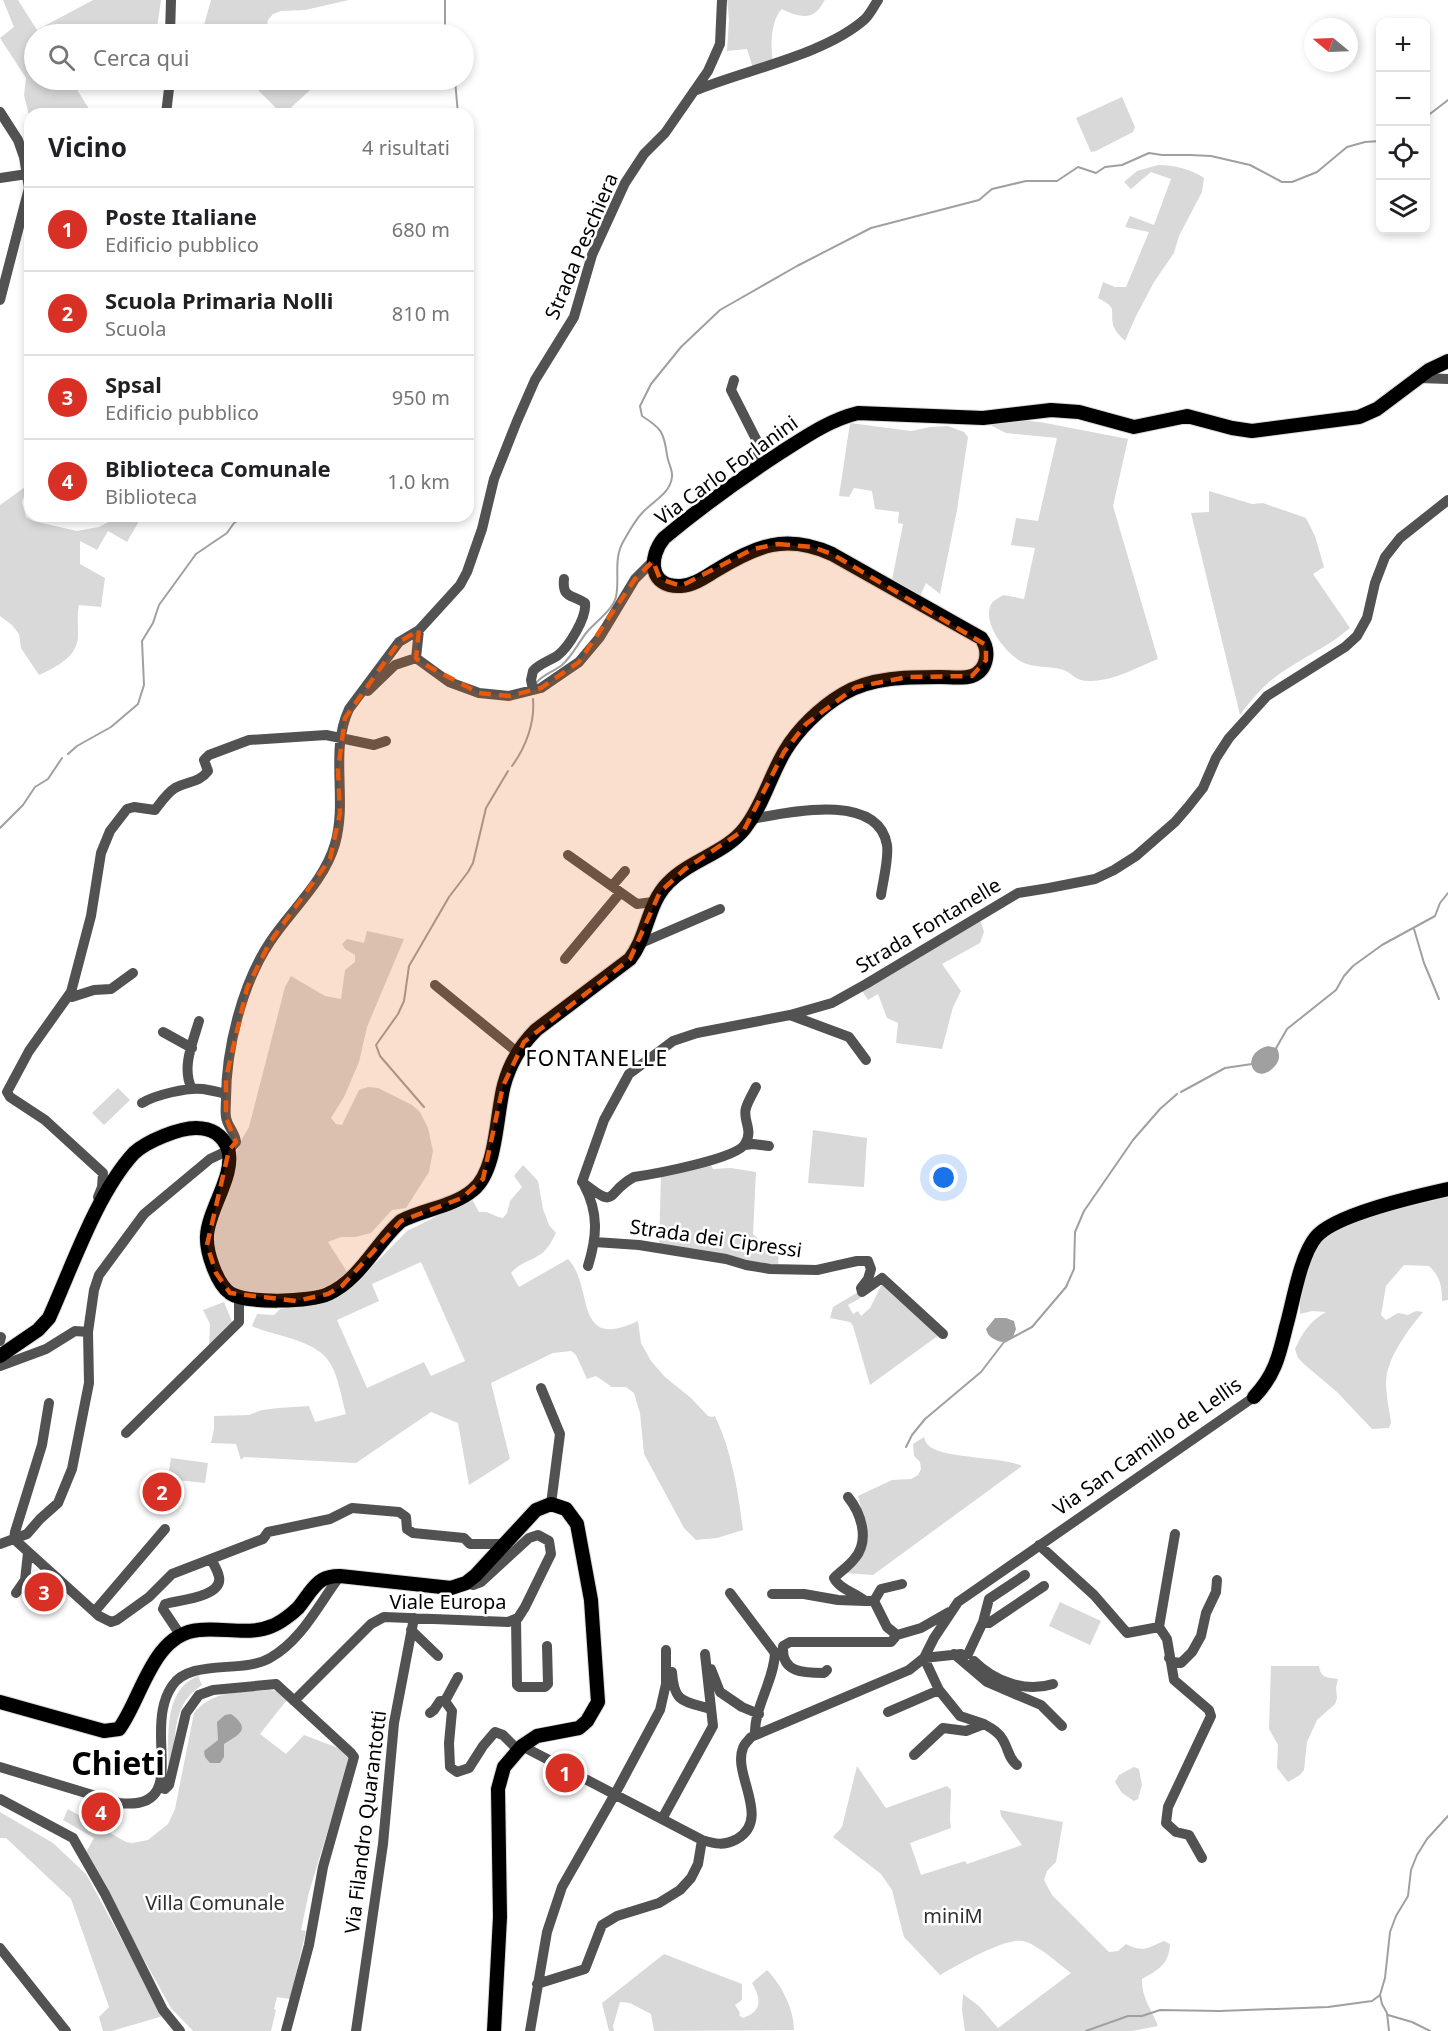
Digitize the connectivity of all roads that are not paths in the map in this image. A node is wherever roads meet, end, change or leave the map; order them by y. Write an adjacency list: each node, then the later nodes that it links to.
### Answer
1 (171, 0): 4 (street)
2 (722, 0): 6 (street, Strada Peschiera)
3 (877, 3): 6 (street)
4 (170, 24)
5 (169, 90): 7 (street)
6 (694, 92): 22 (street, Strada Peschiera)
7 (167, 108)
8 (0, 112): 9 (street)
9 (24, 157)
10 (24, 174): 11 (street)
11 (0, 178)
12 (24, 207): 13 (street)
13 (0, 300)
14 (1448, 361): 15 (main road, Via Carlo Forlanini)
15 (1419, 378): 16 (street); 18 (main road, Via Carlo Forlanini)
16 (1448, 379)
17 (734, 380): 18 (street)
18 (753, 470): 20 (main road, Via Carlo Forlanini)
19 (1448, 500): 40 (street, Strada Fontanelle)
20 (653, 561): 24 (street); 28 (main road)
21 (564, 579): 24 (street)
22 (418, 630): 23 (street); 25 (street, Strada Peschiera)
23 (416, 658): 24 (street); 25 (street)
24 (533, 690)
25 (349, 709): 26 (street)
26 (340, 738): 27 (street); 39 (street); 48 (street)
27 (386, 741)
28 (752, 819): 32 (street); 33 (main road)
29 (568, 855): 31 (street)
30 (625, 871): 31 (street)
31 (616, 889): 33 (street); 36 (street)
32 (881, 895)
33 (653, 902): 35 (main road)
34 (720, 909): 35 (street)
35 (639, 944): 44 (main road)
36 (565, 959)
37 (133, 974): 39 (street)
38 (435, 985): 44 (street)
39 (69, 996): 55 (street)
40 (790, 1016): 45 (street, Strada Fontanelle); 53 (street, Strada Fontanelle)
41 (199, 1021): 43 (street)
42 (163, 1032): 43 (street)
43 (192, 1048): 47 (street)
44 (517, 1052): 58 (main road)
45 (866, 1060)
46 (756, 1087): 50 (street)
47 (192, 1089): 48 (street); 49 (street)
48 (226, 1094): 52 (street)
49 (142, 1102)
50 (745, 1145): 51 (street); 53 (street)
51 (769, 1146)
52 (229, 1150): 55 (main road); 58 (main road); 59 (street)
53 (582, 1182): 56 (street)
54 (1448, 1189): 64 (main road, Via San Camillo de Lellis)
55 (93, 1220): 61 (main road)
56 (596, 1242): 57 (street); 60 (street, Strada dei Cipressi)
57 (588, 1266)
58 (238, 1297): 66 (street)
59 (88, 1332): 62 (street); 71 (street)
60 (942, 1334)
61 (0, 1356)
62 (0, 1366)
63 (541, 1388): 68 (street)
64 (1254, 1397): 74 (street, Via San Camillo de Lellis)
65 (49, 1403): 71 (street)
66 (126, 1433)
67 (848, 1497): 86 (street)
68 (551, 1504): 73 (main road); 118 (main road)
69 (165, 1529): 88 (street)
70 (1175, 1534): 92 (street)
71 (14, 1539): 72 (street); 75 (street)
72 (0, 1544)
73 (503, 1544): 76 (street); 80 (main road)
74 (1039, 1545): 87 (street, Via San Camillo de Lellis); 92 (street)
75 (28, 1553): 83 (street); 88 (street)
76 (211, 1559): 88 (street); 97 (street)
77 (1025, 1575): 91 (street)
78 (340, 1576): 80 (main road); 97 (main road); 122 (street)
79 (1217, 1580): 103 (street)
80 (466, 1583): 90 (street, Viale Europa)
81 (902, 1584): 86 (street)
82 (1044, 1586): 91 (street)
83 (16, 1593)
84 (730, 1593): 114 (street)
85 (772, 1594): 86 (street)
86 (870, 1601): 95 (street)
87 (952, 1610): 93 (street, Via San Camillo de Lellis); 96 (street, Via San Camillo de Lellis)
88 (95, 1611)
89 (414, 1618): 90 (street, Viale Europa); 94 (street, Via Filandro Quarantotti); 108 (street, Viale Europa)
90 (516, 1619): 98 (street)
91 (982, 1622): 101 (street)
92 (1159, 1627): 103 (street)
93 (916, 1629): 95 (street, Via San Camillo de Lellis); 96 (street); 99 (street)
94 (411, 1630): 102 (street); 133 (street, Via Filandro Quarantotti)
95 (897, 1635): 104 (street, Via San Camillo de Lellis)
96 (936, 1635): 99 (street, Via San Camillo de Lellis)
97 (181, 1636): 110 (main road)
98 (547, 1646)
99 (926, 1653): 100 (street, Via San Camillo de Lellis); 107 (street); 117 (street, Via San Camillo de Lellis)
100 (954, 1654): 101 (street, Via San Camillo de Lellis); 116 (street)
101 (968, 1654): 106 (street)
102 (438, 1656)
103 (1169, 1658): 127 (street)
104 (827, 1670)
105 (458, 1677): 109 (street)
106 (1053, 1684)
107 (939, 1690): 112 (street); 115 (street)
108 (294, 1701): 122 (street); 132 (street)
109 (445, 1701): 113 (street); 118 (street)
110 (0, 1702)
111 (711, 1709): 114 (street); 123 (street); 125 (street)
112 (888, 1712)
113 (430, 1713)
114 (759, 1714): 117 (street)
115 (984, 1724): 119 (street); 120 (street)
116 (1062, 1726)
117 (755, 1735): 126 (street)
118 (520, 1748): 123 (street); 134 (main road)
119 (914, 1755)
120 (1017, 1765)
121 (0, 1767): 122 (street)
122 (159, 1787)
123 (615, 1794): 125 (street); 129 (street)
124 (0, 1799): 131 (street)
125 (662, 1819): 126 (street)
126 (702, 1840): 129 (street)
127 (1202, 1858)
128 (0, 1948): 130 (street)
129 (537, 1984): 135 (street)
130 (66, 2031)
131 (180, 2031)
132 (286, 2031)
133 (356, 2031)
134 (494, 2031)
135 (530, 2031)

